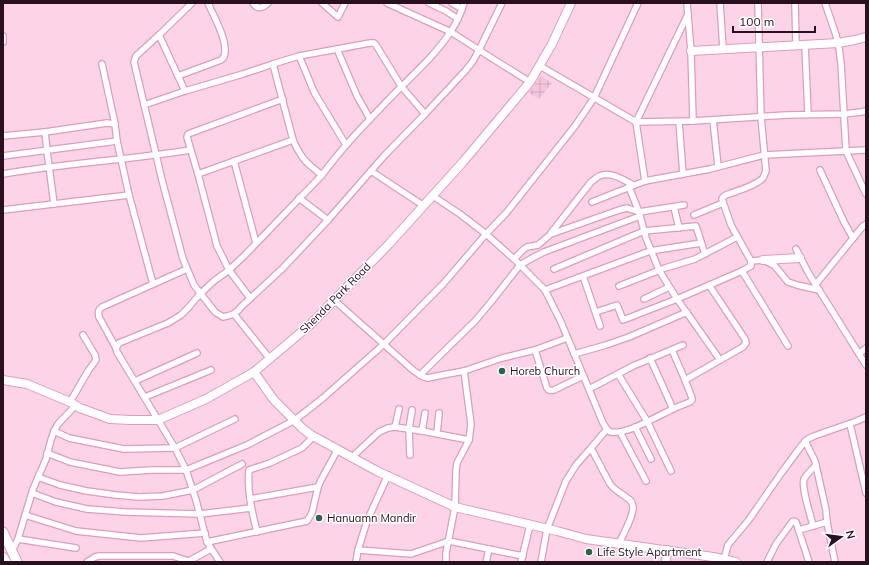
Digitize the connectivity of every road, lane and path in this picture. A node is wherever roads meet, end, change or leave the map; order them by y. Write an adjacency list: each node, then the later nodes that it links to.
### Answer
1 (192, 3): 23 (street)
2 (208, 3): 39 (street)
3 (253, 3): 4 (street)
4 (268, 3)
5 (322, 3): 6 (street)
6 (345, 3)
7 (387, 3): 18 (street)
8 (429, 3): 21 (street)
9 (452, 3): 19 (street)
10 (502, 3): 33 (street)
11 (571, 3): 38 (main road, Shenda Park Road)
12 (638, 3): 43 (street)
13 (687, 3): 20 (street)
14 (720, 3): 32 (street)
15 (758, 3): 30 (street)
16 (795, 3): 28 (street)
17 (825, 3): 27 (street)
18 (398, 5): 22 (street)
19 (463, 6): 21 (street)
20 (688, 14): 34 (street); 54 (street)
21 (458, 19): 22 (street)
22 (451, 32): 33 (street); 41 (street)
23 (159, 35): 39 (street); 45 (street)
24 (3, 36): 26 (street)
25 (866, 37): 27 (main road)
26 (3, 42)
27 (838, 43): 29 (main road); 49 (street)
28 (796, 45): 29 (main road); 30 (main road)
29 (805, 45): 48 (street)
30 (760, 47): 32 (main road); 50 (street)
31 (337, 49): 35 (street); 41 (street); 51 (street)
32 (723, 49): 34 (main road)
33 (479, 50): 40 (street); 47 (street)
34 (691, 51): 53 (street)
35 (298, 56): 37 (street); 61 (street)
36 (102, 64): 56 (street)
37 (273, 64): 42 (street); 44 (street)
38 (540, 66): 40 (main road, Shenda Park Road); 43 (street)
39 (178, 76): 42 (street)
40 (530, 82): 83 (main road, Shenda Park Road)
41 (401, 86): 47 (street); 51 (street)
42 (185, 91): 45 (street)
43 (594, 98): 54 (street); 98 (street)
44 (283, 99): 59 (street); 62 (street)
45 (144, 105): 66 (street)
46 (866, 111): 49 (street)
47 (425, 114): 74 (street)
48 (808, 114): 49 (street); 50 (street)
49 (844, 114): 65 (street)
50 (761, 117): 52 (street); 68 (street)
51 (370, 119): 61 (street)
52 (713, 120): 53 (street); 71 (street)
53 (693, 121): 55 (street)
54 (636, 122): 55 (street); 79 (street)
55 (679, 122): 78 (street)
56 (115, 124): 57 (street); 60 (street)
57 (45, 132): 58 (street); 64 (street)
58 (3, 136)
59 (293, 140): 70 (street); 77 (street)
60 (117, 141): 64 (street); 69 (street)
61 (346, 145): 77 (street)
62 (190, 150): 66 (street); 76 (street)
63 (866, 150): 65 (street)
64 (47, 151): 67 (street); 72 (street)
65 (846, 151): 68 (street); 81 (street)
66 (157, 155): 69 (street); 112 (street)
67 (3, 156)
68 (764, 156): 71 (street); 86 (street)
69 (121, 159): 72 (street); 82 (street)
70 (234, 161): 76 (street); 102 (street)
71 (718, 166): 78 (street)
72 (49, 167): 75 (street); 87 (street)
73 (820, 170): 101 (street)
74 (371, 171): 89 (street); 94 (street)
75 (3, 174)
76 (198, 174): 114 (street)
77 (322, 174): 84 (street)
78 (684, 174): 79 (street)
79 (645, 181): 80 (street)
80 (631, 186): 85 (street); 92 (street); 99 (street)
81 (866, 194)
82 (129, 195): 87 (street); 118 (street)
83 (433, 196): 89 (main road, Shenda Park Road); 98 (street)
84 (299, 198): 94 (street); 102 (street)
85 (592, 202)
86 (723, 203): 93 (street); 100 (street)
87 (54, 204): 91 (street)
88 (684, 205): 90 (street)
89 (424, 206): 127 (main road, Shenda Park Road)
90 (674, 207): 92 (street); 96 (street)
91 (3, 210)
92 (640, 214): 97 (street); 99 (street); 111 (street)
93 (694, 215)
94 (328, 220): 125 (street)
95 (866, 224): 101 (street)
96 (678, 228): 97 (street); 103 (street)
97 (644, 231): 105 (street); 113 (street)
98 (486, 234): 108 (street); 135 (street)
99 (551, 234): 108 (street)
100 (737, 236): 106 (street); 110 (street)
101 (853, 238): 122 (street)
102 (256, 243): 114 (street)
103 (701, 243): 105 (street); 106 (street)
104 (796, 249): 107 (street)
105 (650, 251): 115 (street); 117 (street)
106 (705, 254): 115 (street)
107 (800, 258): 109 (main road); 122 (street)
108 (514, 259): 111 (street)
109 (763, 260): 110 (street); 122 (street)
110 (751, 261): 116 (street)
111 (520, 265): 123 (street); 153 (street)
112 (187, 269): 118 (street); 124 (street)
113 (554, 269)
114 (229, 270): 124 (street); 125 (street)
115 (659, 270): 120 (street); 121 (street)
116 (742, 271): 119 (street); 137 (street)
117 (583, 276): 123 (street); 129 (street)
118 (153, 284): 138 (street)
119 (709, 285): 128 (street); 147 (street)
120 (619, 286)
121 (669, 287): 126 (street); 128 (street)
122 (817, 287): 144 (street)
123 (545, 290): 134 (street)
124 (200, 294): 131 (street); 138 (street)
125 (250, 298): 131 (street)
126 (644, 299)
127 (334, 300): 135 (street); 145 (main road, Shenda Park Road)
128 (677, 300): 129 (street); 130 (street)
129 (596, 312): 132 (street)
130 (686, 312): 143 (street); 147 (street)
131 (234, 314): 145 (street)
132 (600, 326)
133 (83, 335): 160 (street)
134 (567, 338): 140 (street); 143 (street)
135 (383, 345): 153 (street); 169 (street)
136 (683, 345): 141 (street)
137 (788, 346)
138 (116, 348): 156 (street)
139 (866, 348): 144 (street)
140 (535, 350): 150 (street); 154 (street)
141 (672, 350): 146 (street); 157 (street)
142 (197, 353): 156 (street)
143 (574, 354): 154 (street)
144 (859, 354): 148 (street)
145 (270, 358): 151 (main road, Shenda Park Road)
146 (650, 358): 152 (street); 162 (street)
147 (720, 360): 157 (street)
148 (866, 365)
149 (211, 370): 159 (street)
150 (464, 370): 153 (street); 181 (street)
151 (254, 372): 167 (main road, Shenda Park Road); 169 (main road)
152 (618, 374): 158 (street); 170 (street)
153 (420, 375)
154 (583, 376): 158 (street)
155 (3, 380): 160 (main road, Shenda Park Road)
156 (134, 380): 159 (street)
157 (686, 380): 162 (street)
158 (589, 389): 175 (street)
159 (145, 397): 167 (street)
160 (73, 403): 167 (main road, Shenda Park Road); 176 (street)
161 (399, 409): 172 (street)
162 (673, 409): 170 (street)
163 (412, 410): 174 (street)
164 (425, 413): 177 (street)
165 (439, 413): 179 (street)
166 (866, 417): 171 (street)
167 (158, 420): 183 (street)
168 (235, 420): 183 (street)
169 (295, 420): 180 (main road); 192 (street)
170 (647, 421): 173 (street); 193 (street)
171 (850, 424): 182 (street); 200 (street)
172 (395, 427): 174 (street); 188 (street)
173 (635, 427): 178 (street); 189 (street)
174 (409, 429): 177 (street); 187 (street)
175 (607, 429): 178 (street); 184 (street)
176 (54, 431): 183 (street); 186 (street)
177 (422, 431): 179 (street)
178 (620, 432): 196 (street)
179 (437, 434): 181 (street)
180 (314, 436): 185 (main road); 201 (street)
181 (469, 440): 202 (street)
182 (805, 441): 191 (street); 226 (street)
183 (175, 448): 192 (street)
184 (591, 448): 209 (street); 217 (street)
185 (338, 449): 188 (main road); 197 (street)
186 (48, 453): 192 (street); 195 (street)
187 (410, 455)
188 (352, 457): 194 (main road)
189 (652, 459)
190 (242, 464): 198 (street)
191 (816, 465): 206 (street); 208 (street)
192 (186, 470): 198 (street)
193 (671, 471)
194 (388, 475): 202 (main road); 222 (street)
195 (38, 477): 198 (street); 199 (street)
196 (646, 481)
197 (318, 487): 201 (street); 212 (street)
198 (193, 490): 204 (street)
199 (32, 493): 204 (street); 205 (street)
200 (866, 493)
201 (250, 499): 203 (street)
202 (455, 507): 207 (main road); 215 (street)
203 (251, 508): 204 (street); 212 (street)
204 (200, 514): 213 (street)
205 (25, 515): 213 (street); 214 (street)
206 (827, 522): 208 (street); 241 (street)
207 (530, 525): 209 (main road); 225 (street)
208 (813, 526): 210 (street)
209 (547, 529): 217 (main road); 236 (street)
210 (799, 530): 239 (street); 240 (street)
211 (3, 532): 218 (main road)
212 (257, 532): 216 (street)
213 (205, 533): 216 (street)
214 (18, 538): 218 (street); 219 (street)
215 (448, 541): 221 (street); 222 (street); 234 (street)
216 (207, 542): 220 (street)
217 (619, 543): 223 (main road)
218 (8, 548): 230 (main road)
219 (76, 548)
220 (211, 549): 228 (street); 232 (street)
221 (489, 549): 225 (street); 235 (street)
222 (358, 550): 233 (street)
223 (664, 550): 227 (main road); 237 (main road)
224 (3, 557): 229 (main road)
225 (522, 559)
226 (724, 559): 227 (main road); 238 (main road)
227 (714, 560)
228 (187, 561): 231 (street)
229 (6, 562)
230 (17, 562)
231 (87, 562)
232 (220, 562)
233 (356, 562)
234 (446, 562)
235 (486, 562)
236 (541, 562)
237 (666, 562)
238 (736, 562)
239 (767, 562)
240 (809, 562)
241 (835, 562)

